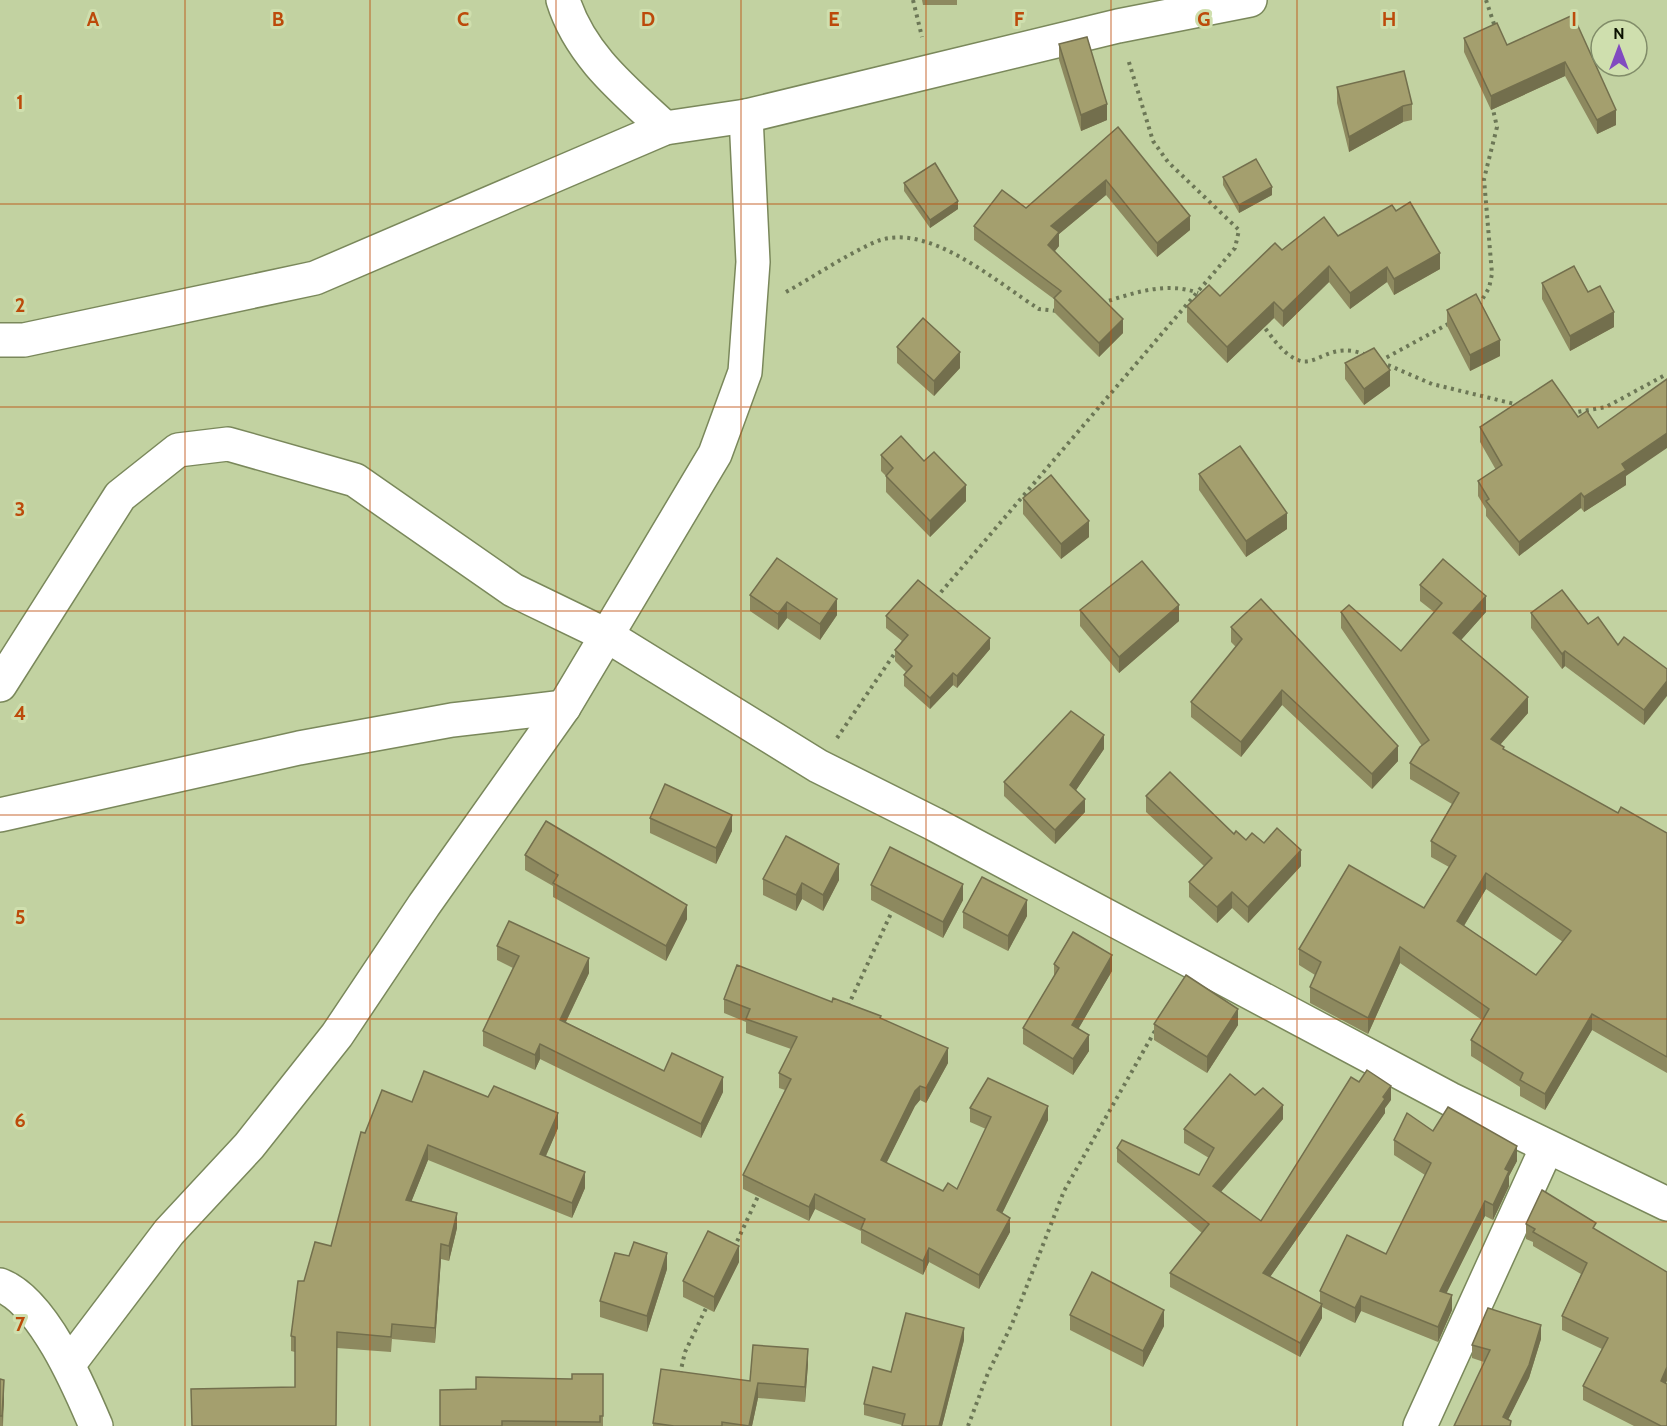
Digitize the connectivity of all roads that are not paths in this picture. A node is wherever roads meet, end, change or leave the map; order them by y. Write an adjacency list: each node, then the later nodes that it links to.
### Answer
1 (563, 0): 4 (street)
2 (1250, 0): 3 (street)
3 (746, 116): 4 (street); 7 (street)
4 (665, 128): 6 (street)
5 (0, 315): 6 (street)
6 (12, 340)
7 (606, 635): 8 (street); 9 (street); 11 (street)
8 (0, 685)
9 (564, 707): 10 (street); 14 (street)
10 (0, 815)
11 (1547, 1147): 12 (street); 16 (street)
12 (1667, 1204)
13 (2, 1283): 14 (street)
14 (69, 1364): 15 (street)
15 (96, 1426)
16 (1420, 1426)

